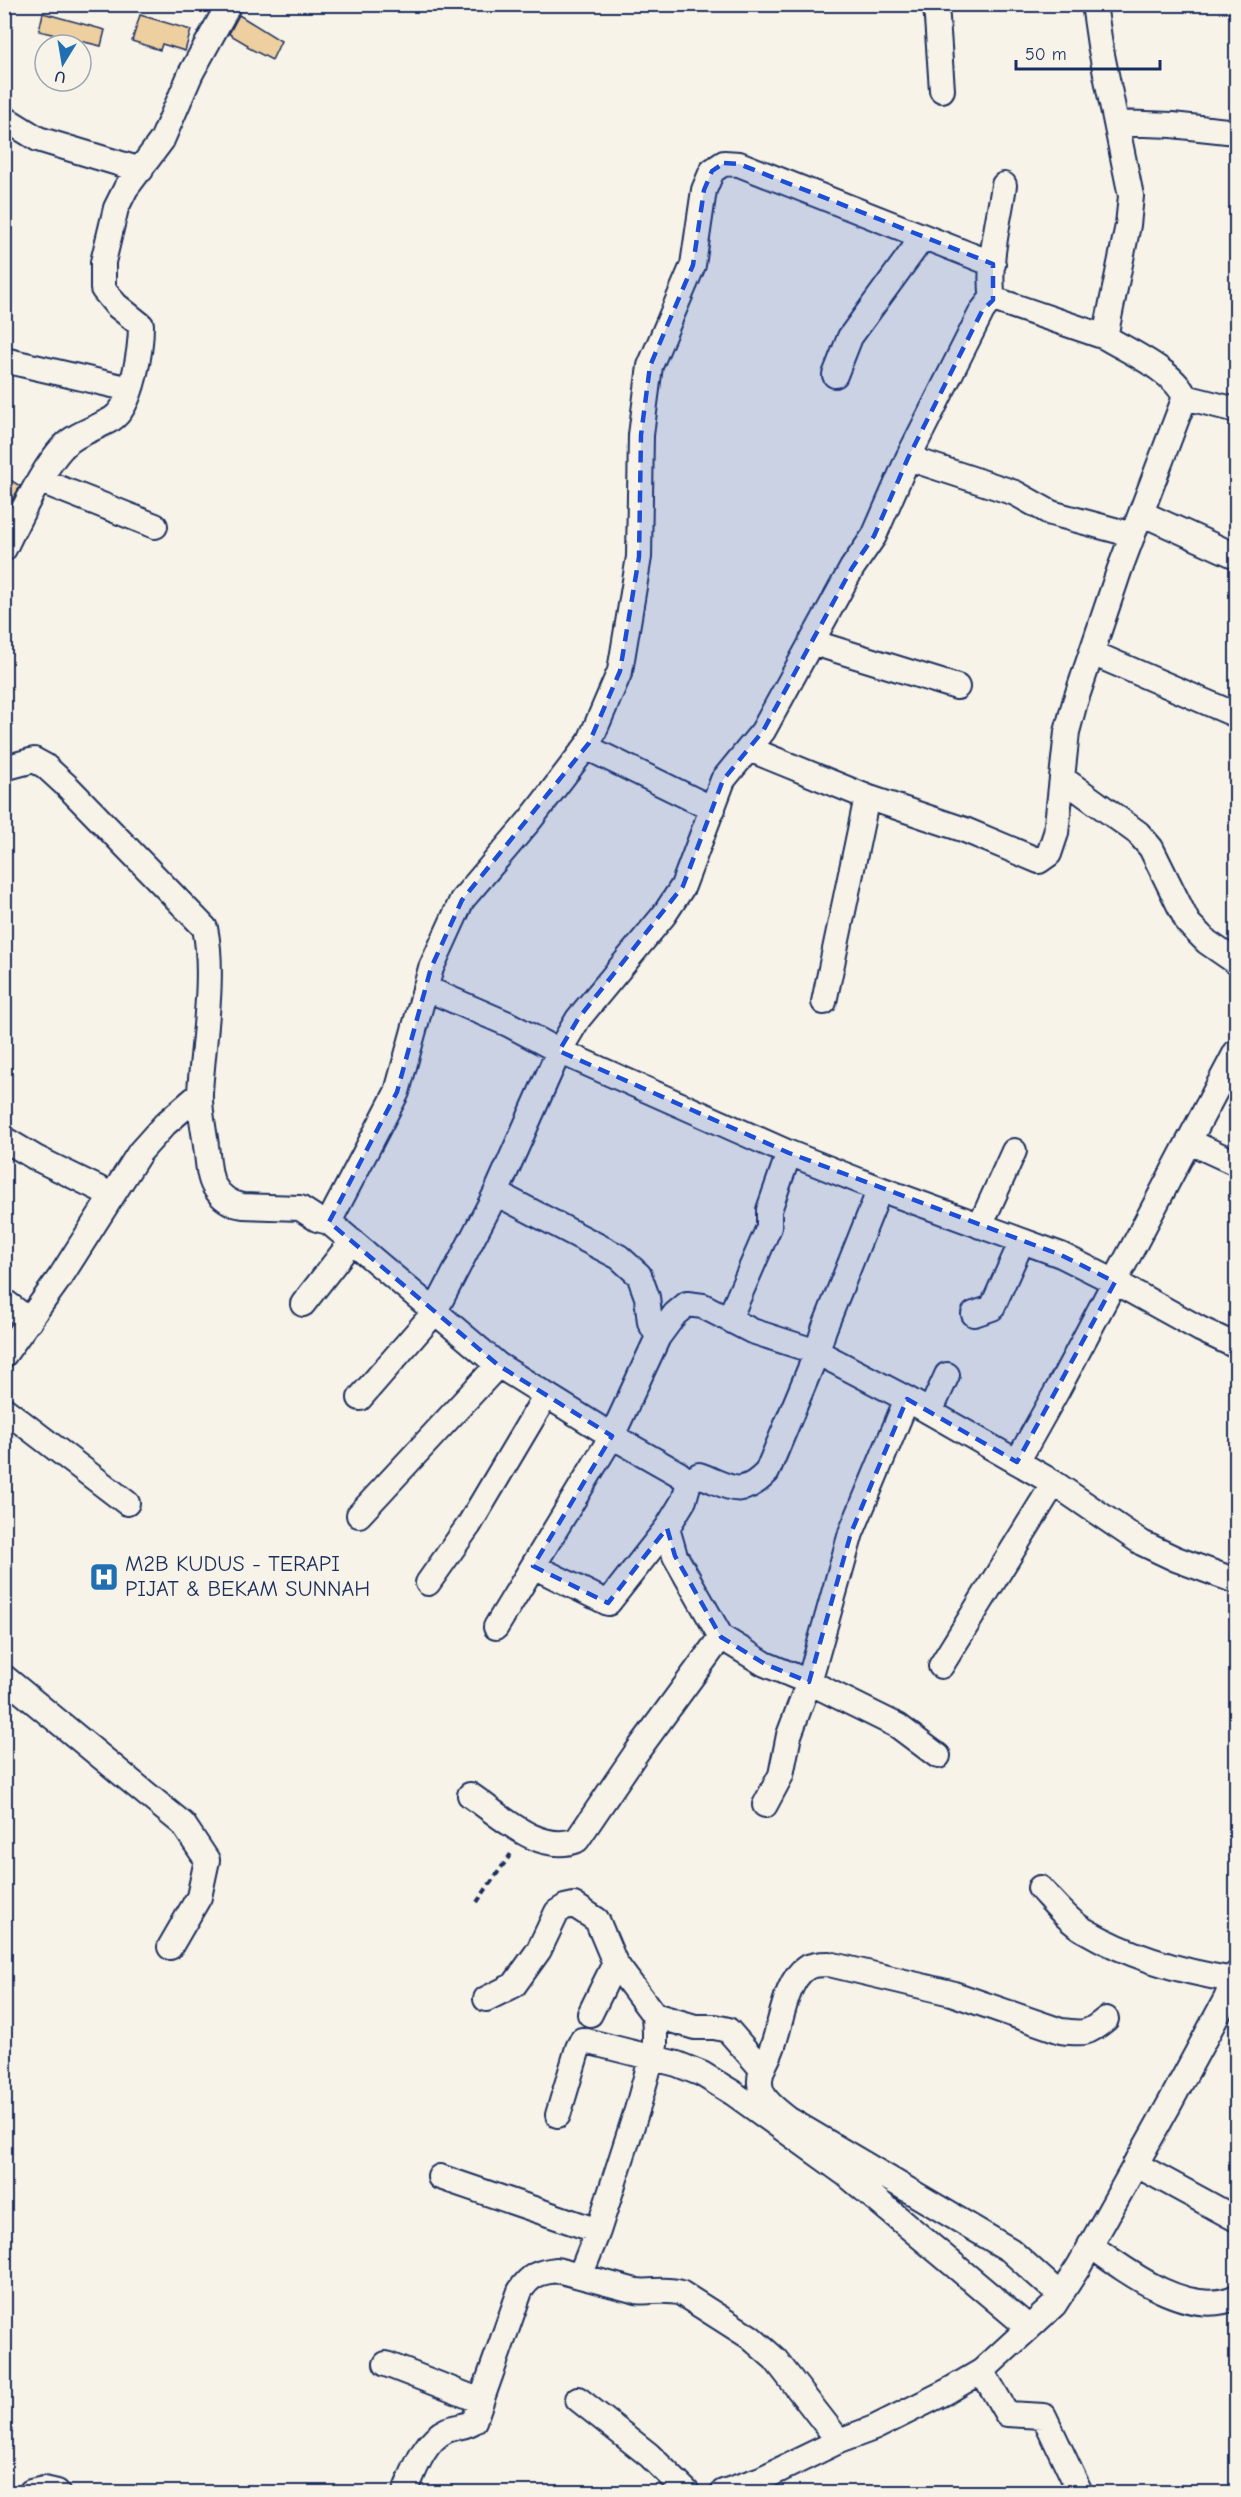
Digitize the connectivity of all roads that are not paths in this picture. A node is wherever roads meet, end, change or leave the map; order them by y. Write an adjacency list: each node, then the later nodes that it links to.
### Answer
1 (229, 4): 8 (street)
2 (936, 4): 4 (street)
3 (1094, 4): 6 (street)
4 (942, 90)
5 (4, 118): 8 (street)
6 (1117, 123): 7 (street); 13 (street)
7 (1236, 132)
8 (141, 170): 16 (street)
9 (1004, 185): 11 (street)
10 (923, 237): 11 (street); 15 (street); 30 (street)
11 (993, 264): 12 (street)
12 (993, 300): 13 (street); 19 (street)
13 (1105, 337): 17 (street)
14 (4, 360): 16 (street)
15 (835, 375)
16 (130, 389): 20 (street)
17 (1185, 397): 18 (street); 22 (street)
18 (1236, 410)
19 (908, 458): 22 (street); 26 (street)
20 (41, 481): 21 (street); 23 (street)
21 (12, 511): 24 (street)
22 (1137, 524): 25 (street); 27 (street)
23 (155, 526)
24 (4, 549)
25 (1236, 556)
26 (811, 642): 28 (street); 31 (street)
27 (1092, 653): 29 (street); 33 (street)
28 (957, 687)
29 (1236, 715)
30 (586, 747): 35 (street); 37 (street)
31 (749, 749): 34 (street); 35 (street)
32 (4, 768): 41 (street)
33 (1062, 778): 34 (street); 36 (street)
34 (867, 797): 38 (street)
35 (713, 809): 39 (street)
36 (1236, 962)
37 (425, 988): 39 (street); 50 (street)
38 (824, 1002)
39 (559, 1051): 45 (street); 48 (street)
40 (1236, 1052): 43 (street)
41 (200, 1094): 49 (street); 50 (street)
42 (4, 1139): 49 (street)
43 (1190, 1142): 46 (street); 54 (street)
44 (1014, 1152): 51 (street)
45 (789, 1153): 47 (street); 59 (street)
46 (1236, 1163)
47 (880, 1189): 51 (street); 63 (street)
48 (496, 1193): 57 (street); 61 (street)
49 (112, 1195): 60 (street)
50 (329, 1222): 52 (street)
51 (980, 1226): 53 (street)
52 (352, 1241): 56 (street); 57 (street)
53 (1022, 1241): 54 (street); 58 (street)
54 (1115, 1282): 62 (street); 73 (street)
55 (4, 1301): 60 (street)
56 (303, 1304)
57 (434, 1313): 65 (street); 68 (street)
58 (974, 1314)
59 (729, 1320): 61 (street); 63 (street)
60 (30, 1321): 64 (street)
61 (658, 1337): 72 (street)
62 (1236, 1346)
63 (817, 1352): 69 (street); 74 (street)
64 (4, 1355)
65 (498, 1365): 67 (street); 77 (street)
66 (947, 1375): 71 (street)
67 (546, 1395): 72 (street); 81 (street)
68 (360, 1398)
69 (907, 1399): 71 (street); 86 (street)
70 (4, 1409): 76 (street)
71 (930, 1412): 73 (street)
72 (612, 1436): 74 (street); 79 (street)
73 (1017, 1462): 75 (street)
74 (689, 1482): 78 (street)
75 (1054, 1483): 80 (street); 84 (street)
76 (127, 1503)
77 (359, 1515)
78 (667, 1528): 79 (street); 83 (street)
79 (533, 1566): 82 (street)
80 (1236, 1581)
81 (428, 1583)
82 (496, 1627)
83 (722, 1637): 86 (street); 88 (street)
84 (940, 1666)
85 (4, 1677): 91 (street)
86 (809, 1682): 87 (street); 89 (street)
87 (938, 1756)
88 (470, 1795)
89 (765, 1805)
90 (1040, 1888): 93 (street)
91 (170, 1947)
92 (615, 1963): 94 (street); 95 (street); 96 (street)
93 (1233, 1989): 101 (street)
94 (486, 1999)
95 (590, 2014)
96 (654, 2014): 98 (street); 99 (street)
97 (1106, 2019): 99 (street)
98 (651, 2056): 100 (street); 104 (street); 109 (street)
99 (762, 2069): 107 (street)
100 (558, 2115)
101 (1135, 2164): 103 (street); 105 (street)
102 (440, 2177): 104 (street)
103 (1236, 2219)
104 (598, 2231): 106 (street)
105 (1090, 2245): 107 (street); 108 (street)
106 (580, 2276): 113 (street); 114 (street)
107 (1060, 2295): 109 (street)
108 (1236, 2297)
109 (1029, 2328): 111 (street)
110 (386, 2364): 113 (street)
111 (982, 2371): 114 (street); 120 (street)
112 (578, 2398): 118 (street)
113 (481, 2401): 117 (street)
114 (839, 2441): 119 (street)
115 (30, 2493): 116 (street)
116 (57, 2493)
117 (405, 2493)
118 (687, 2493)
119 (723, 2493)
120 (1080, 2493)

